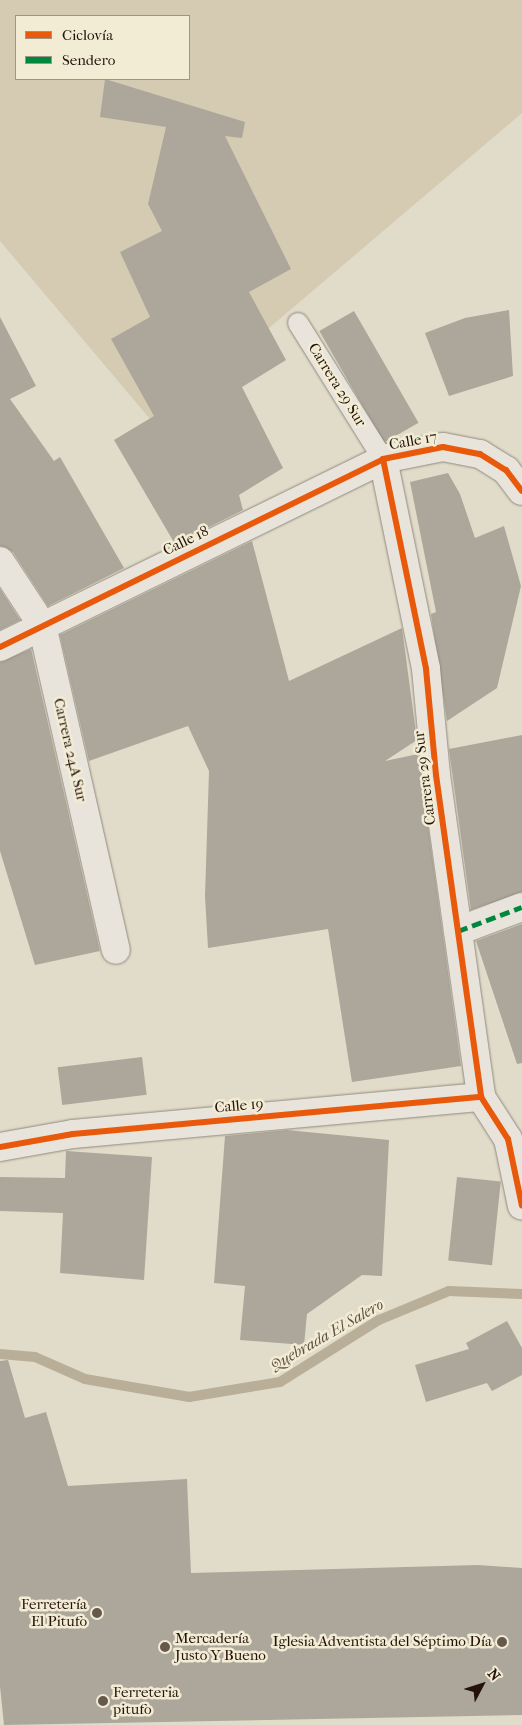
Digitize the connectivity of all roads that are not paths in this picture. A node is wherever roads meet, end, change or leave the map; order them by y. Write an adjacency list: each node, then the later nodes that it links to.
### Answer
1 (298, 323): 2 (lane, Carrera 29 Sur)
2 (383, 459): 3 (street, Calle 17); 5 (street, Calle 18); 8 (street, Carrera 29 Sur)
3 (522, 491)
4 (0, 561): 5 (street, Carrera 24A Sur)
5 (42, 626): 6 (street, Calle 18); 9 (street, Carrera 24A Sur)
6 (0, 648)
7 (522, 907): 8 (street)
8 (458, 931): 10 (street, Carrera 29 Sur)
9 (116, 950)
10 (481, 1097): 11 (street, Calle 19); 12 (street)
11 (0, 1146)
12 (522, 1206)

